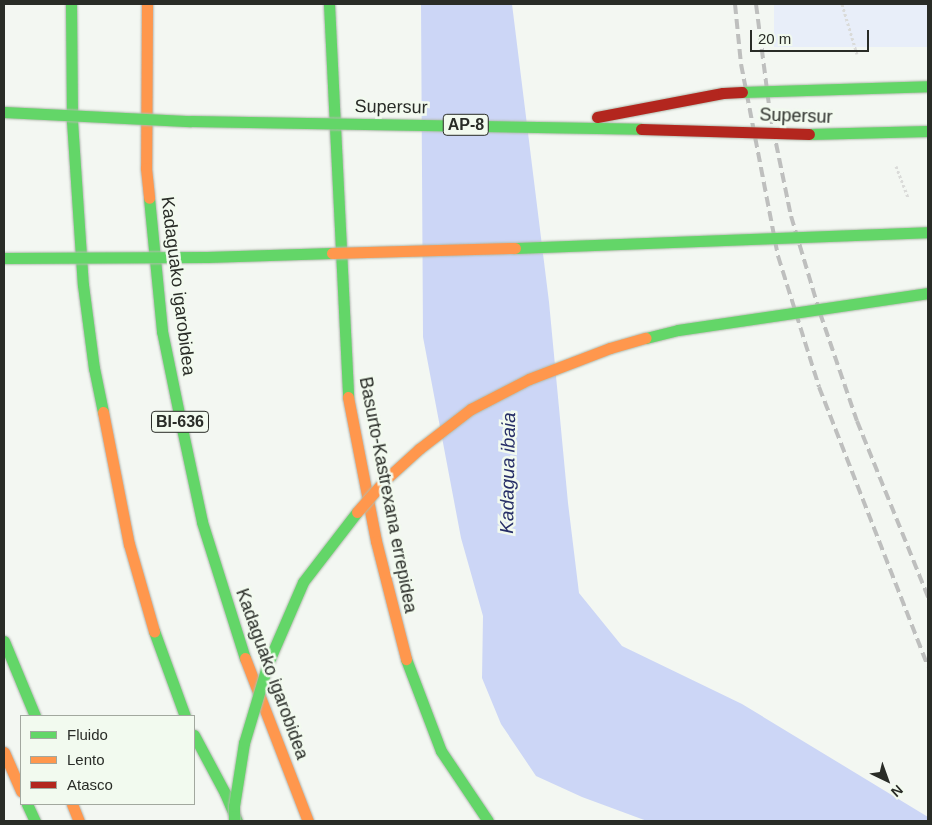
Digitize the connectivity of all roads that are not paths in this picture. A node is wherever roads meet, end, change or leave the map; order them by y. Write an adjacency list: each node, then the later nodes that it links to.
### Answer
1 (72, 4): 13 (main road)
2 (148, 4): 22 (main road, Kadaguako igarobidea / BI-636)
3 (329, 4): 23 (main road, Basurto-Kastrexana errepidea)
4 (928, 86): 6 (main road, bridge)
5 (4, 112): 6 (main road, Supersur / AP-8, bridge)
6 (549, 126): 7 (main road, Supersur / AP-8, bridge)
7 (928, 131)
8 (928, 232): 9 (main road, bridge)
9 (4, 258)
10 (928, 293): 21 (main road, bridge)
11 (4, 640): 12 (main road)
12 (35, 715)
13 (185, 715)
14 (195, 737): 21 (main road)
15 (4, 752): 16 (main road)
16 (20, 789)
17 (27, 805): 19 (main road)
18 (72, 805): 20 (main road)
19 (35, 821)
20 (79, 821)
21 (235, 821)
22 (308, 821)
23 (488, 821)

